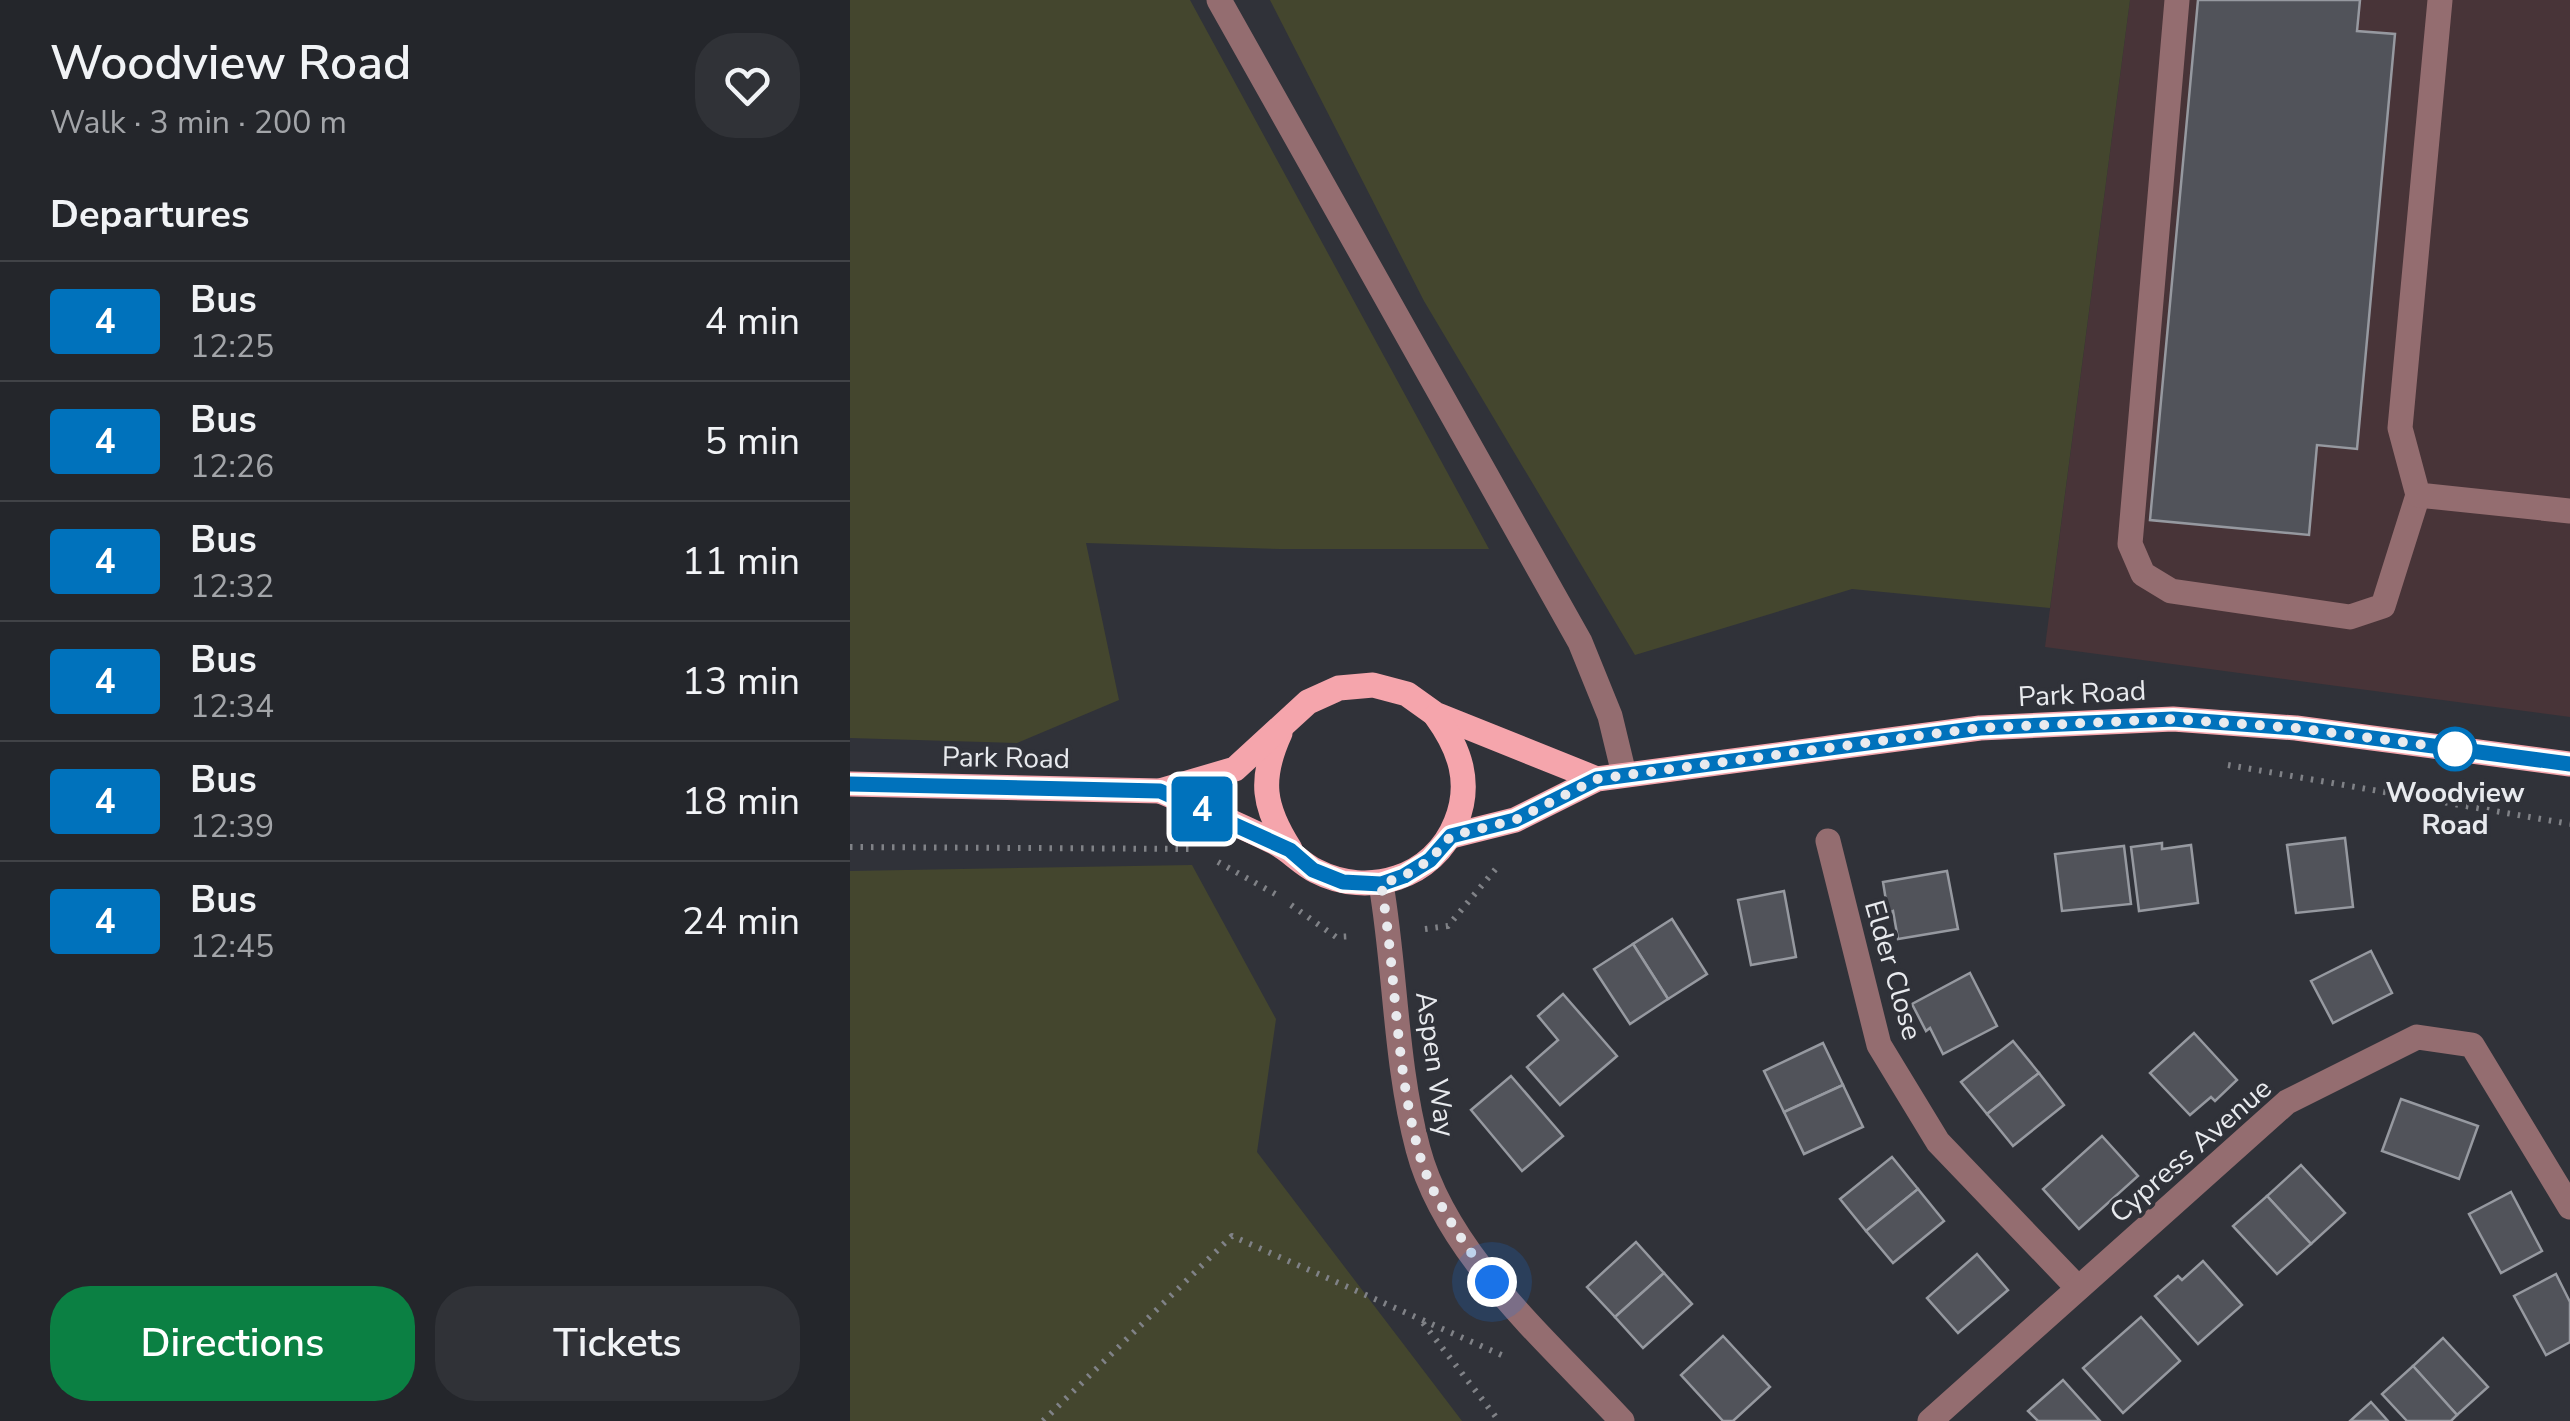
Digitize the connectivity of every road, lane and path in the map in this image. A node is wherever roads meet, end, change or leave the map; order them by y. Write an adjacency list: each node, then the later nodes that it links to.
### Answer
1 (1218, 0): 10 (street)
2 (2177, 0): 4 (street)
3 (2440, 0): 4 (street)
4 (2418, 496): 5 (street)
5 (2570, 511)
6 (1435, 714): 7 (main road, Park Road); 11 (main road, Park Road); 15 (main road)
7 (1283, 727): 13 (main road, Park Road); 18 (main road)
8 (2220, 764): 14 (path)
9 (2570, 764): 10 (main road, Park Road)
10 (1624, 774): 11 (main road, Park Road)
11 (1597, 779): 15 (main road, Park Road)
12 (850, 784): 13 (main road, Park Road)
13 (1160, 791): 18 (main road, Park Road)
14 (2570, 824)
15 (1451, 836): 20 (main road, Park Road)
16 (1828, 841): 24 (street, Elder Close)
17 (850, 847): 22 (path)
18 (1290, 850): 20 (main road, Park Road)
19 (1501, 864): 21 (path)
20 (1381, 884): 29 (street, Aspen Way)
21 (1448, 926)
22 (1336, 937)
23 (2570, 1208): 24 (street, Cypress Avenue)
24 (2078, 1288): 30 (street, Cypress Avenue)
25 (1420, 1319): 26 (path); 27 (path); 28 (path)
26 (1511, 1359)
27 (1043, 1421)
28 (1499, 1421)
29 (1622, 1421)
30 (1930, 1421)

